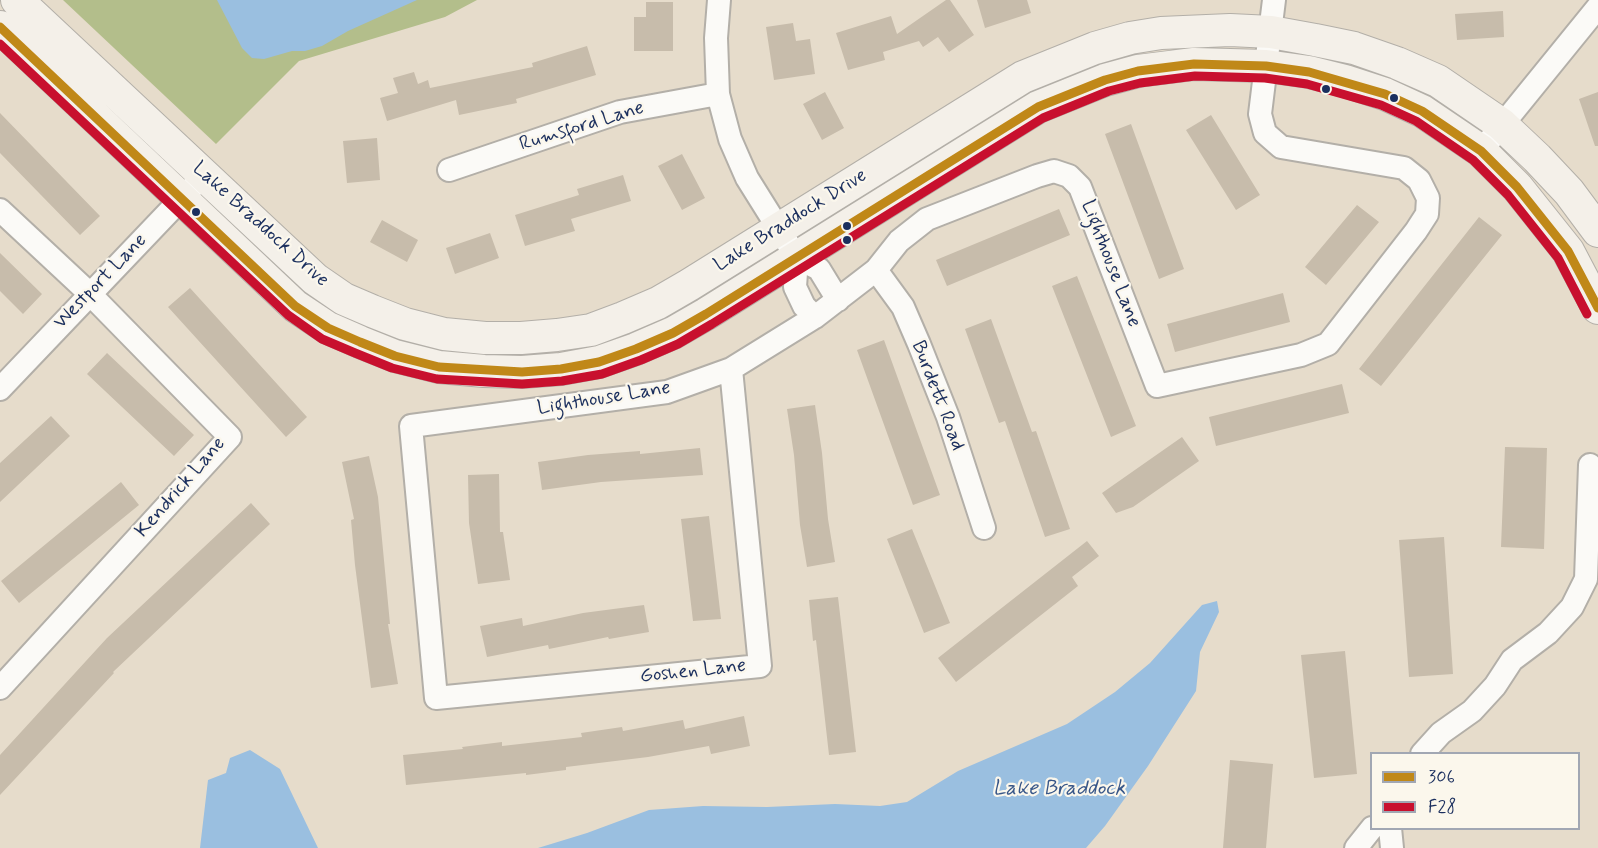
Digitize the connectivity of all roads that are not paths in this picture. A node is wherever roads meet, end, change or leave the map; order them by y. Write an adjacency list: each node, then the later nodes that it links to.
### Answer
1 (17, 0): 12 (street, Lake Braddock Drive)
2 (719, 0): 8 (street)
3 (1274, 0): 6 (street, Lighthouse Lane)
4 (1598, 7): 9 (street)
5 (0, 27): 13 (street, Lake Braddock Drive)
6 (1270, 32): 7 (street, Lighthouse Lane); 9 (street, Lake Braddock Drive); 15 (street, Lake Braddock Drive)
7 (1266, 66): 10 (street, Lake Braddock Drive); 17 (street, Lake Braddock Drive); 18 (street, Lighthouse Lane)
8 (718, 94): 11 (street, Rumsford Lane); 15 (street)
9 (1500, 124): 10 (street); 16 (street, Lake Braddock Drive)
10 (1481, 151): 21 (street, Lake Braddock Drive)
11 (449, 170)
12 (204, 175): 13 (street, Westport Lane); 15 (street, Lake Braddock Drive)
13 (181, 198): 17 (street, Lake Braddock Drive); 19 (street, Westport Lane)
14 (0, 210): 19 (street)
15 (778, 230): 17 (street)
16 (1598, 231)
17 (797, 258): 20 (street); 22 (street)
18 (876, 270): 20 (street, Lighthouse Lane); 26 (street, Burdett Road)
19 (89, 293): 24 (street, Westport Lane); 27 (street, Kendrick Lane)
20 (838, 300): 22 (street, Lighthouse Lane)
21 (1598, 309)
22 (816, 317): 23 (street, Lighthouse Lane)
23 (731, 369): 28 (street, Lighthouse Lane); 28 (street, Goshen Lane)
24 (0, 389)
25 (1590, 465): 29 (street)
26 (984, 528)
27 (0, 688)
28 (436, 698)
29 (1423, 752)
30 (1370, 830): 32 (street)
31 (1390, 830): 33 (street)
32 (1356, 848)
33 (1392, 848)

